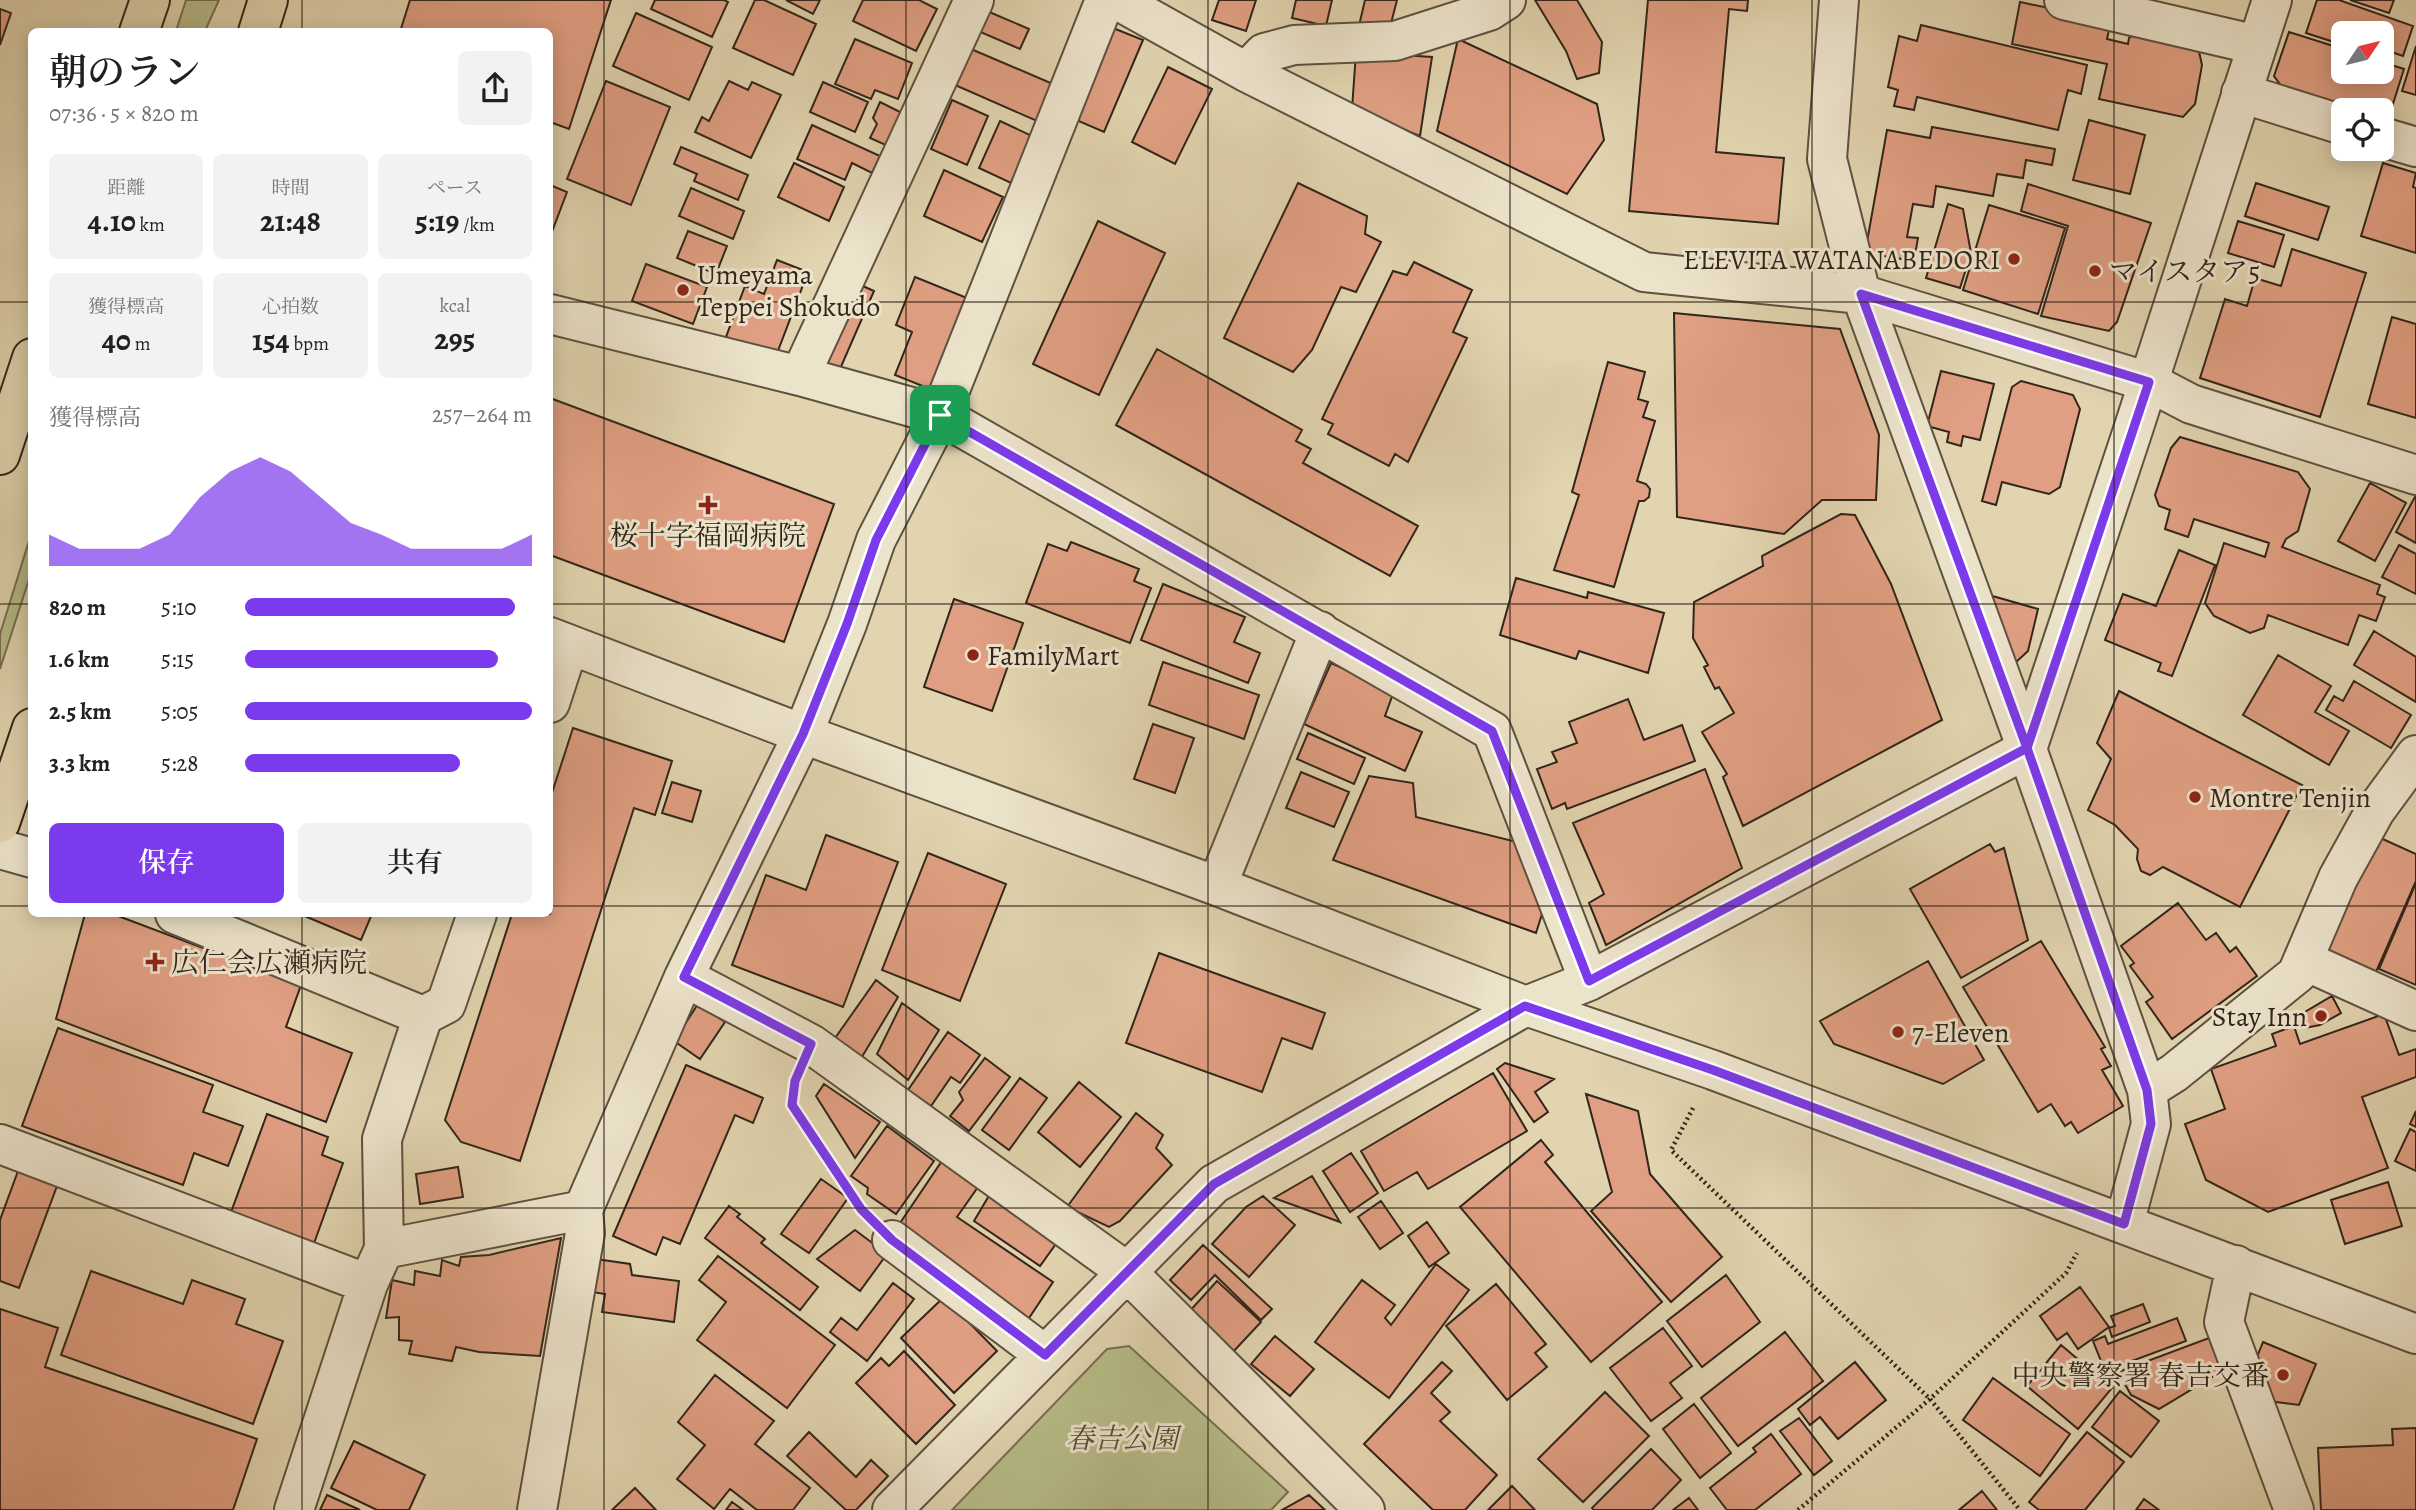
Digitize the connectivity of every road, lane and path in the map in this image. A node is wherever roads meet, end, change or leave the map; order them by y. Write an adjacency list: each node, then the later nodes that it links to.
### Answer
1 (150, 0): 10 (main road)
2 (268, 0): 11 (main road)
3 (975, 0): 21 (street)
4 (1105, 0): 23 (street)
5 (1117, 0): 13 (street)
6 (1506, 0): 13 (street)
7 (1839, 0): 18 (street)
8 (2064, 0): 12 (street)
9 (2272, 0): 12 (street)
10 (140, 28)
11 (259, 28)
12 (2257, 45): 14 (street)
13 (1246, 72): 18 (street)
14 (2241, 93): 15 (street); 22 (street)
15 (2331, 121)
16 (2394, 141): 17 (street)
17 (2416, 147)
18 (1861, 294): 22 (street); 31 (street)
19 (553, 315): 21 (street)
20 (28, 372): 24 (main road)
21 (800, 376): 23 (street)
22 (2149, 382): 25 (street); 31 (street)
23 (940, 415): 26 (street); 29 (street)
24 (10, 433)
25 (2416, 475)
26 (1321, 631): 36 (street); 41 (street)
27 (559, 641): 28 (street); 29 (street)
28 (553, 682)
29 (803, 734): 36 (street); 40 (street)
30 (28, 740): 33 (main road)
31 (2027, 748): 41 (street); 47 (street)
32 (2416, 755): 39 (street)
33 (0, 822)
34 (0, 849): 35 (street)
35 (28, 857)
36 (1217, 886): 42 (street)
37 (182, 917): 44 (street)
38 (476, 917): 44 (street)
39 (2303, 960): 43 (street); 47 (street)
40 (684, 977): 45 (street); 49 (street)
41 (1589, 981): 42 (street)
42 (1525, 1006): 46 (street); 54 (street)
43 (2416, 1012)
44 (423, 1016): 52 (street)
45 (811, 1044): 51 (path); 54 (street)
46 (1713, 1070): 50 (street); 58 (path)
47 (2147, 1090): 50 (street)
48 (0, 1144): 55 (street)
49 (583, 1210): 52 (street); 60 (street)
50 (2112, 1219): 53 (street); 58 (path)
51 (892, 1240): 57 (street)
52 (384, 1249): 55 (street)
53 (2236, 1265): 56 (street); 65 (street)
54 (1127, 1272): 57 (street); 62 (street)
55 (368, 1284): 59 (street)
56 (2416, 1334)
57 (1045, 1355): 61 (street)
58 (1930, 1399): 63 (path); 64 (path)
59 (295, 1510)
60 (537, 1510)
61 (892, 1510)
62 (1365, 1510)
63 (1798, 1510)
64 (2020, 1510)
65 (2294, 1510)

